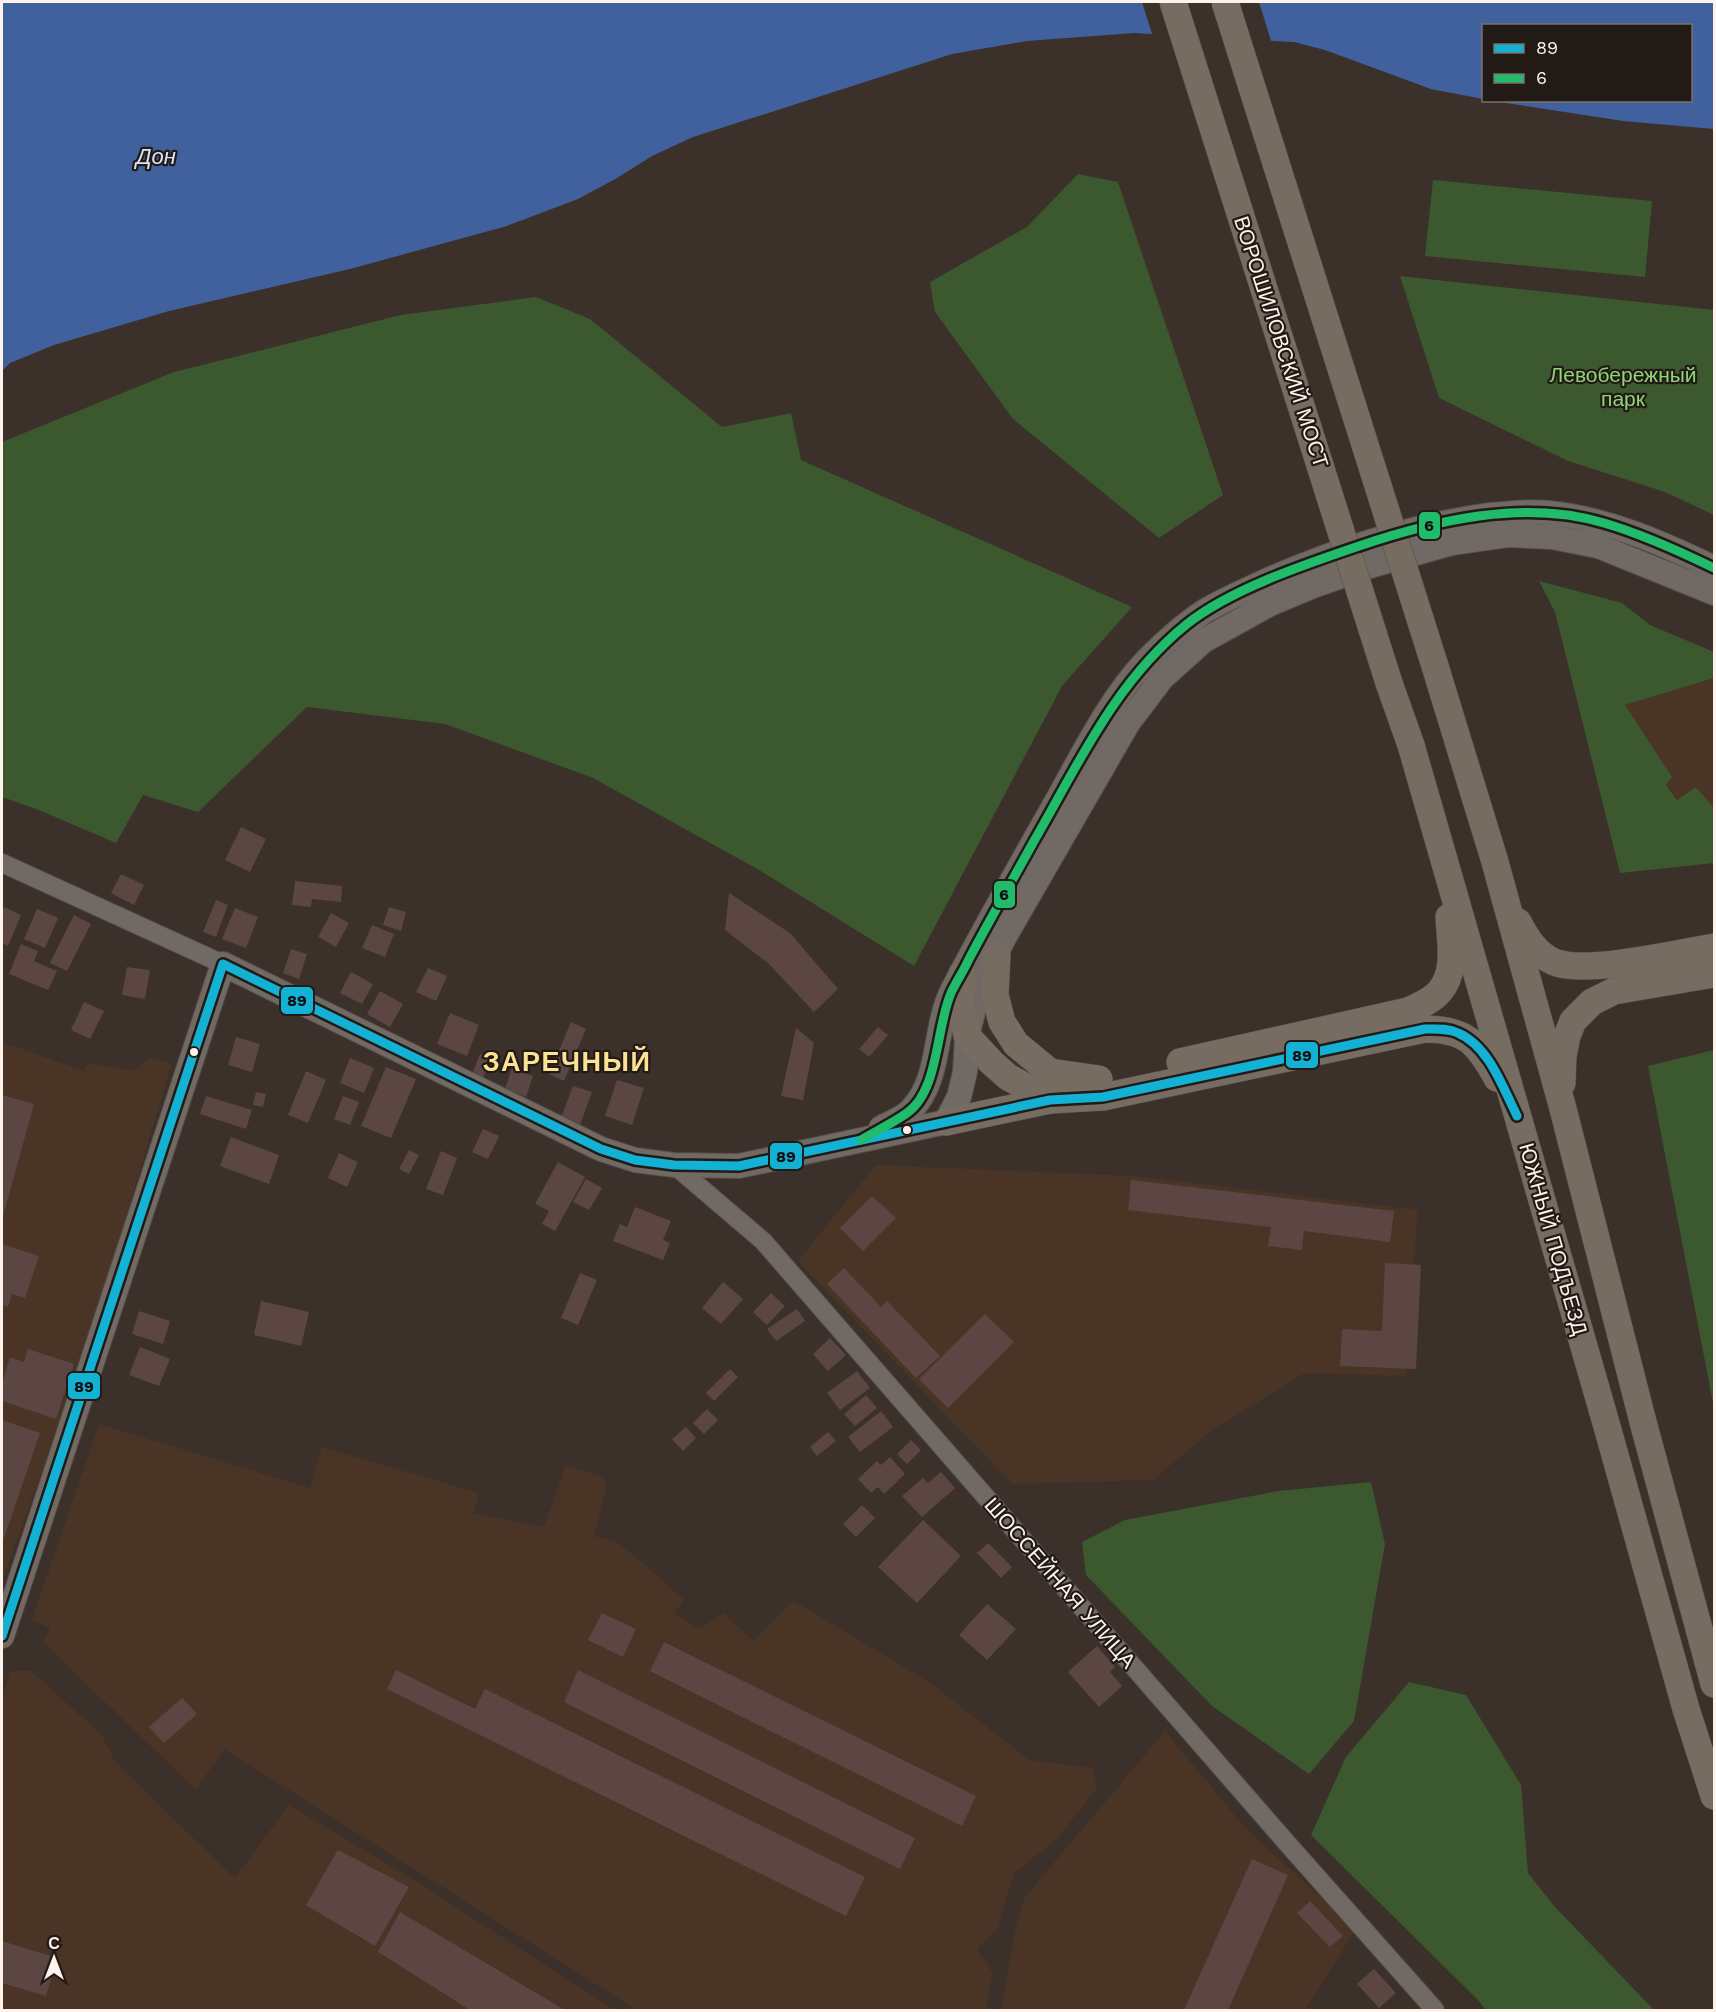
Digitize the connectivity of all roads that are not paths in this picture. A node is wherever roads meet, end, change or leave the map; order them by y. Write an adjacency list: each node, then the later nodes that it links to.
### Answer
1 (1173, 2): 5 (main road, ВОРОШИЛОВСКИЙ МОСТ, bridge)
2 (1225, 2): 6 (main road, ЮЖНЫЙ ПОДЪЕЗД, bridge)
3 (1714, 568): 12 (main road)
4 (1714, 593): 10 (main road)
5 (1389, 683): 8 (main road, ЮЖНЫЙ ПОДЪЕЗД)
6 (1495, 862): 9 (main road); 17 (main road, ЮЖНЫЙ ПОДЪЕЗД)
7 (2, 863): 11 (street)
8 (1448, 874): 15 (main road); 18 (main road, ЮЖНЫЙ ПОДЪЕЗД)
9 (1714, 947)
10 (997, 954): 14 (main road); 15 (main road)
11 (223, 964): 21 (main road); 22 (main road)
12 (962, 974): 14 (main road); 20 (main road)
13 (1714, 974): 17 (main road)
14 (967, 1036): 16 (main road); 19 (main road)
15 (1099, 1079): 16 (main road)
16 (1050, 1100): 18 (main road); 19 (main road)
17 (1562, 1105): 23 (main road, ЮЖНЫЙ ПОДЪЕЗД)
18 (1517, 1116): 24 (main road, ЮЖНЫЙ ПОДЪЕЗД)
19 (946, 1122): 20 (main road)
20 (861, 1140): 21 (main road)
21 (674, 1165): 25 (street, ШОССЕЙНАЯ УЛИЦА)
22 (2, 1636)
23 (1714, 1684)
24 (1714, 1796)
25 (1435, 2010)

